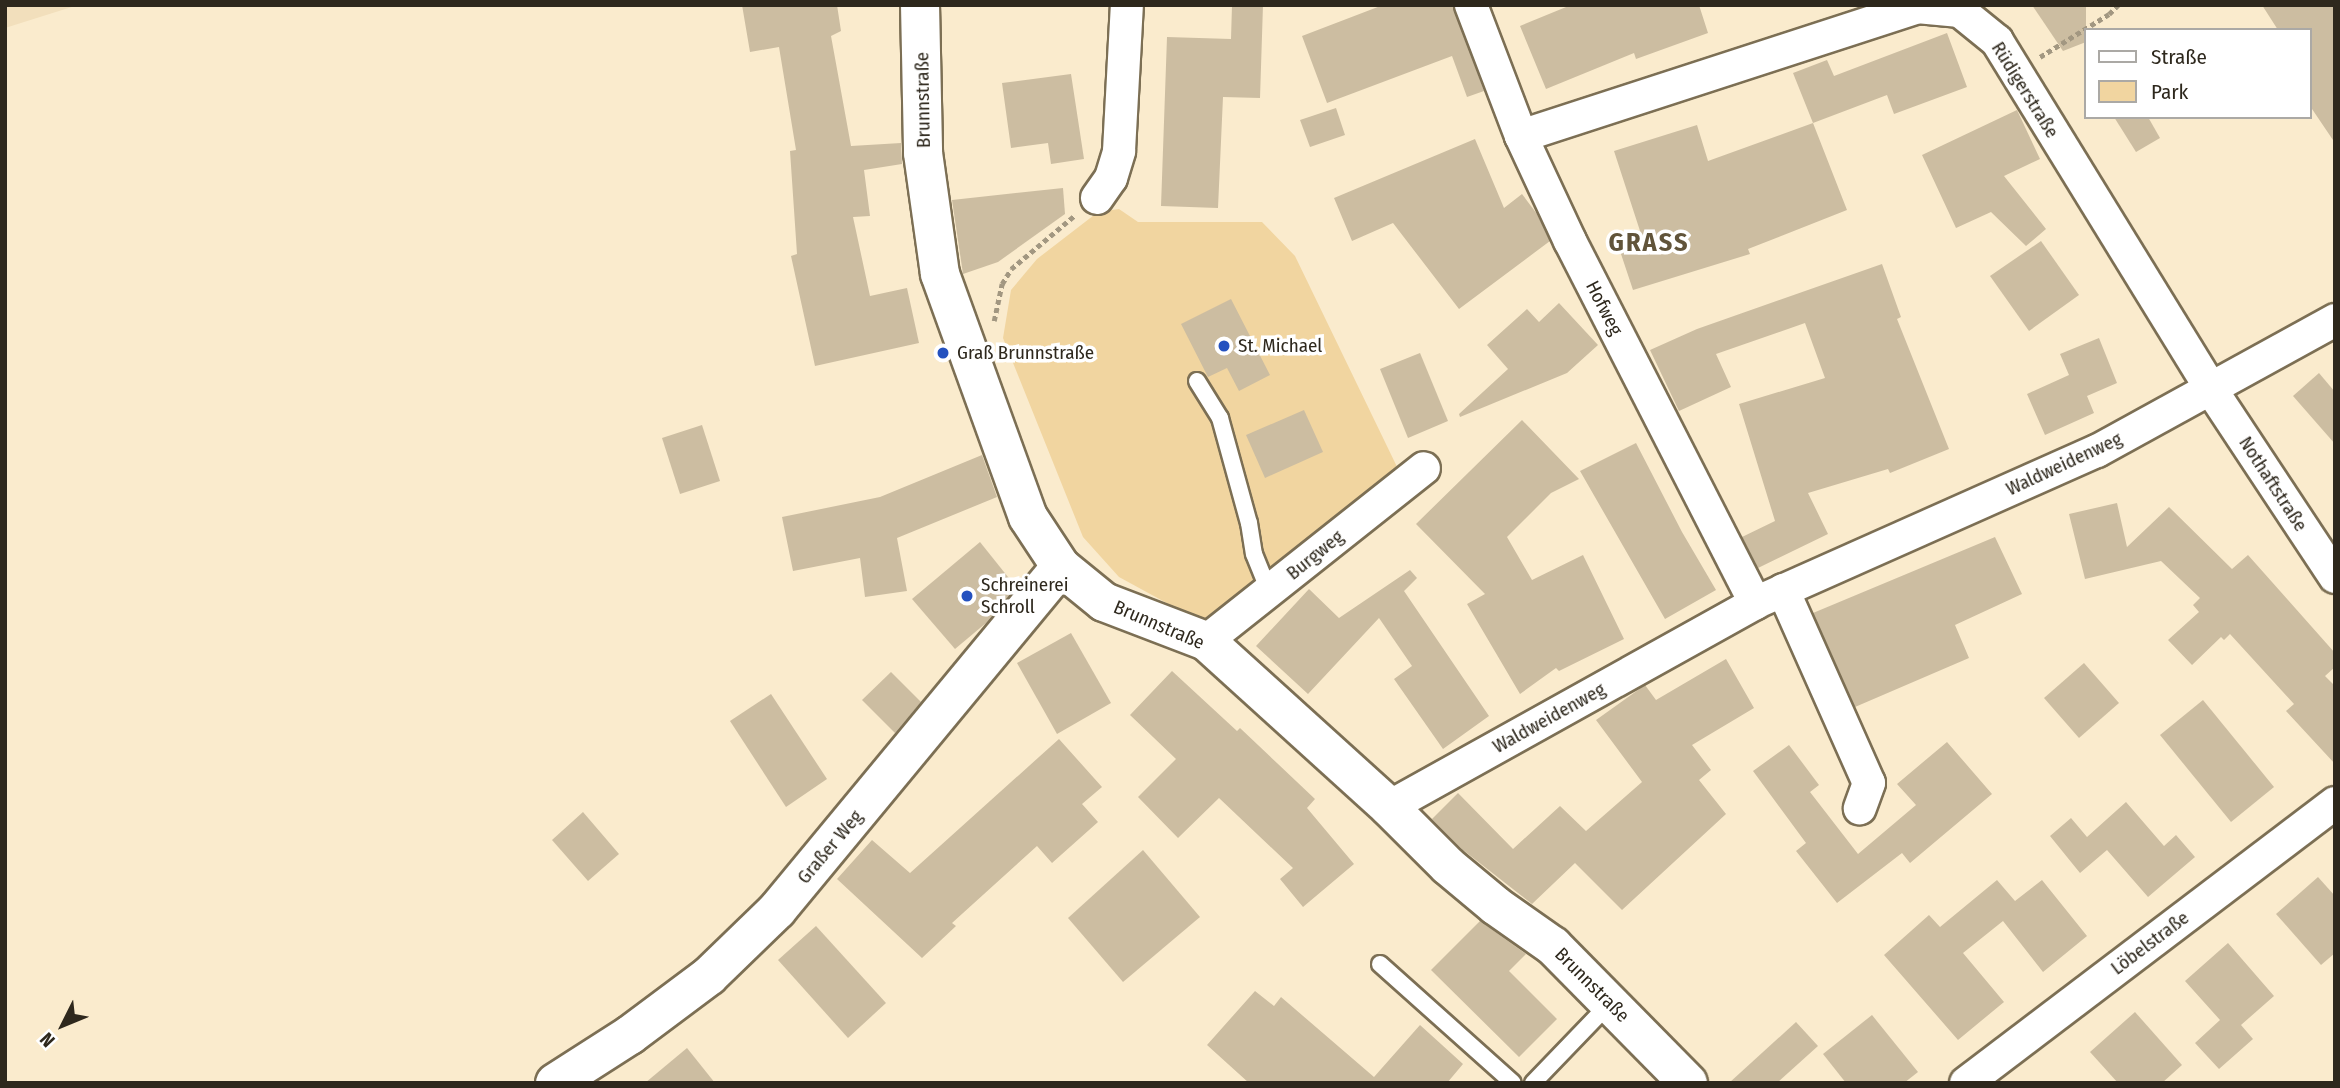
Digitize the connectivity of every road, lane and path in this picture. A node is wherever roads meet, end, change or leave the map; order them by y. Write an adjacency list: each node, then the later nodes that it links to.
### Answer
1 (920, 5): 11 (street, Brunnstraße)
2 (1127, 5): 9 (street)
3 (1471, 5): 8 (street, Hofweg)
4 (2118, 5): 5 (path)
5 (2086, 28)
6 (2084, 29): 7 (path)
7 (2015, 72): 8 (street, Rüdigerstraße); 13 (street, Rüdigerstraße)
8 (1521, 136): 19 (street, Hofweg)
9 (1097, 198): 11 (path)
10 (2335, 320): 13 (street, Waldweidenweg)
11 (968, 349): 15 (street, Brunnstraße)
12 (1197, 381): 18 (lane)
13 (2212, 391): 16 (street, Nothaftstraße); 17 (street, Waldweidenweg)
14 (1423, 468): 18 (street, Burgweg)
15 (1061, 567): 20 (street, Brunnstraße); 26 (street, Graßer Weg)
16 (2335, 577)
17 (1783, 590): 19 (street, Waldweidenweg); 23 (street)
18 (1269, 591): 20 (street, Burgweg)
19 (1755, 603): 22 (street, Waldweidenweg)
20 (1206, 641): 22 (street, Brunnstraße)
21 (2335, 803): 30 (street, Löbelstraße)
22 (1389, 807): 25 (street, Brunnstraße)
23 (1860, 808)
24 (1380, 964): 27 (lane)
25 (1610, 1003): 28 (lane); 29 (street, Brunnstraße)
26 (555, 1083)
27 (1513, 1083)
28 (1533, 1083)
29 (1688, 1083)
30 (1966, 1083)

